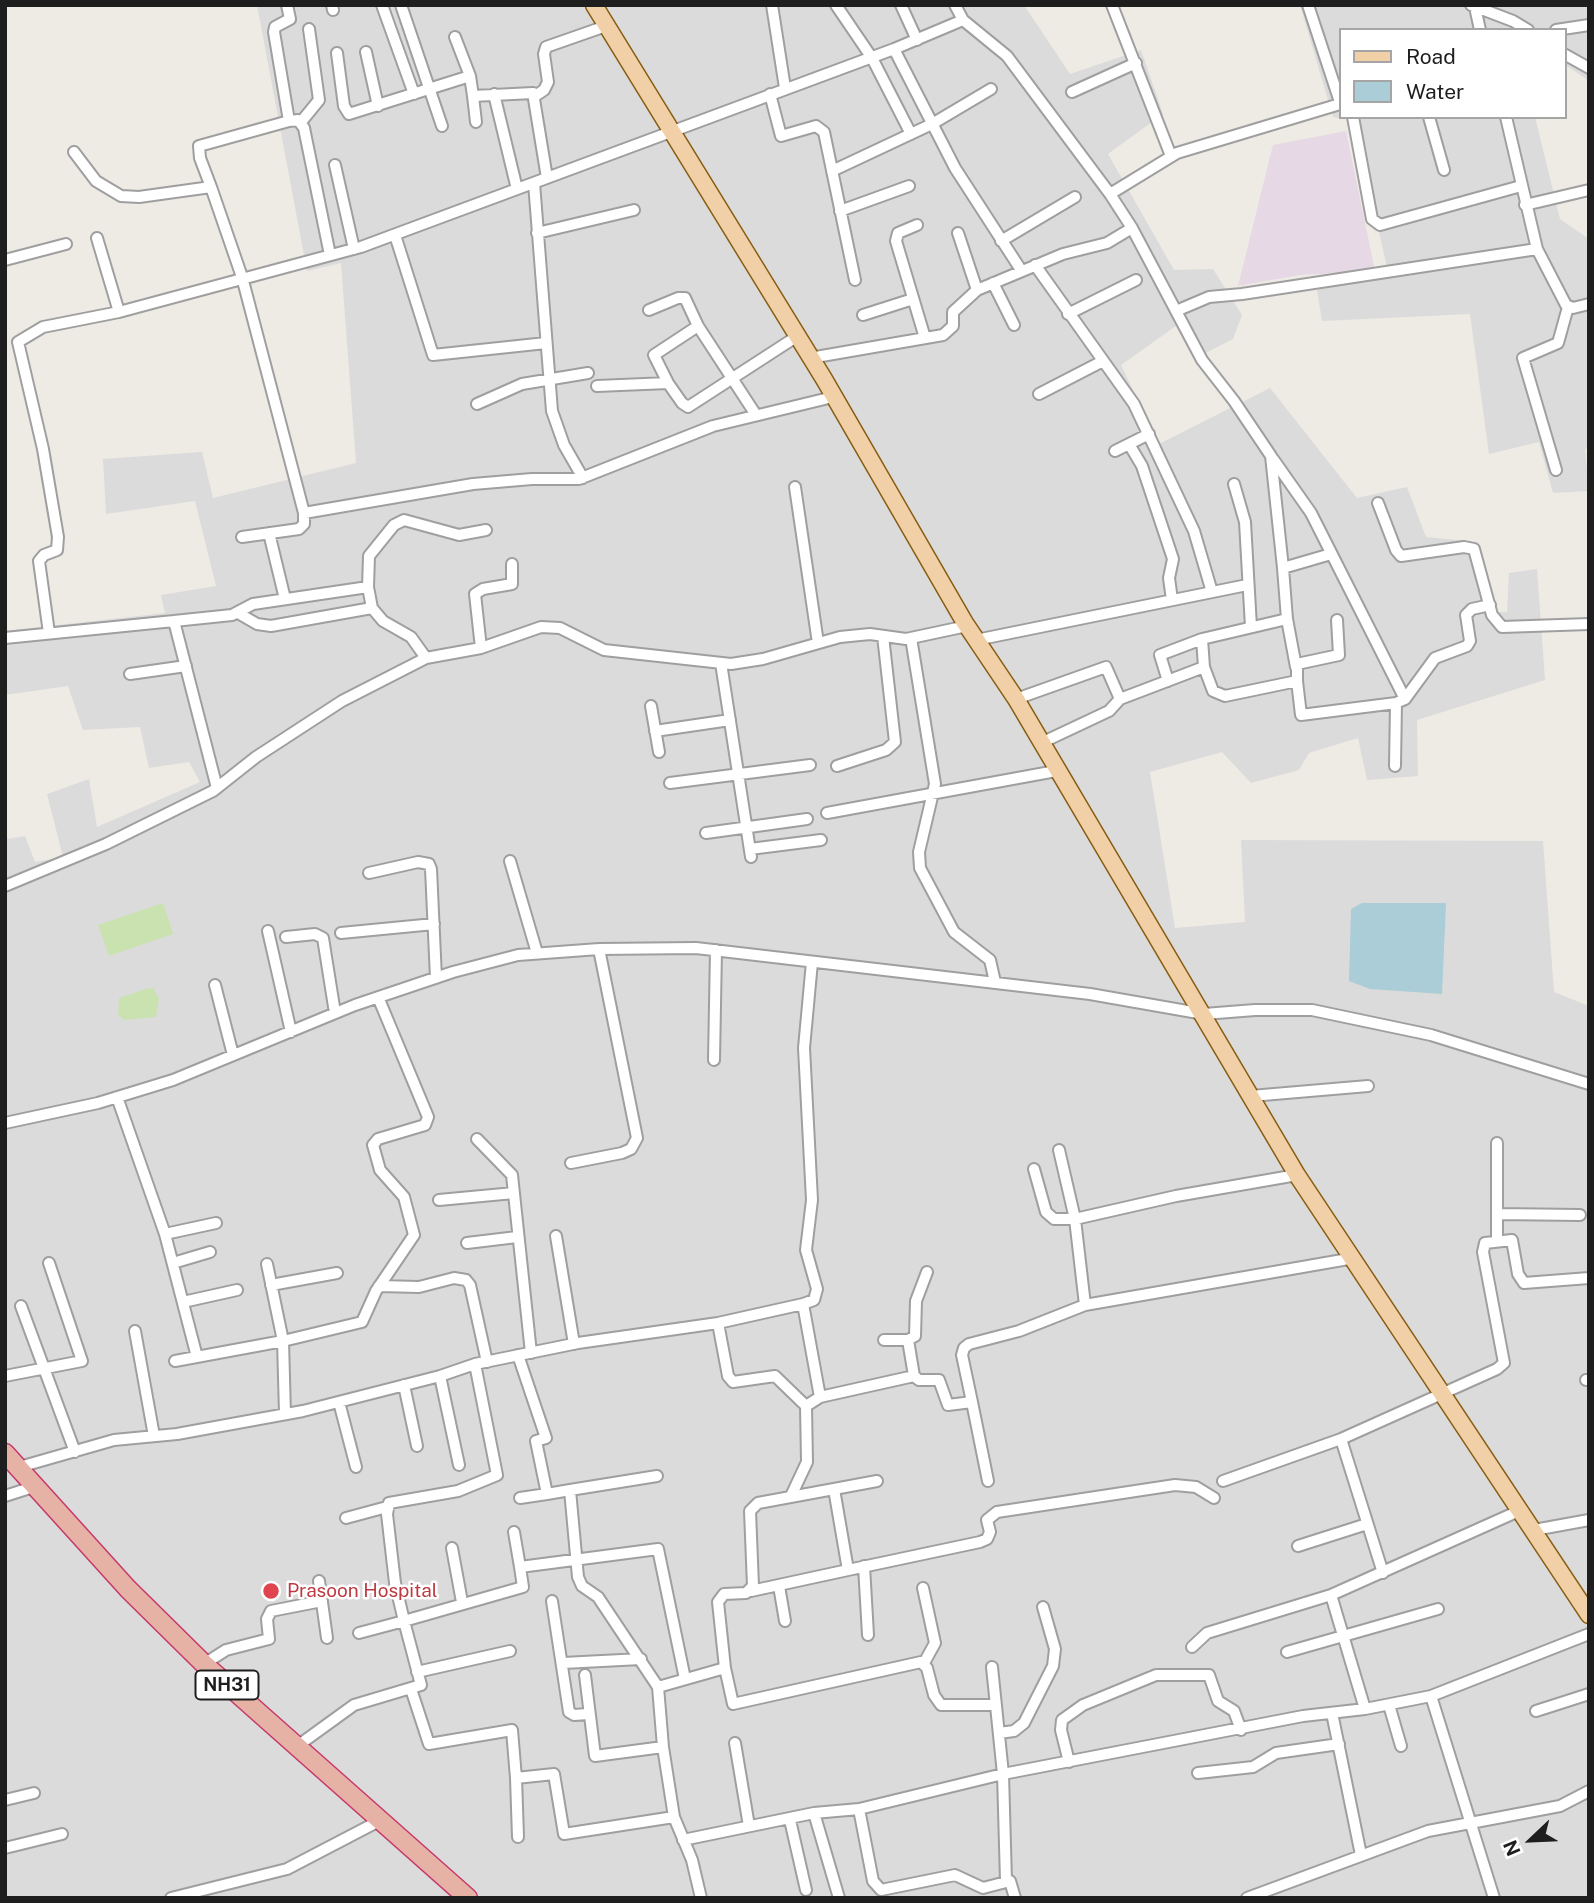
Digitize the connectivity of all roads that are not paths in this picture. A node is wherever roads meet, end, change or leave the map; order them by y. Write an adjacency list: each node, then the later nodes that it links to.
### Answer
1 (287, 5): 44 (street)
2 (382, 5): 33 (street)
3 (401, 5): 30 (street)
4 (594, 5): 14 (main road)
5 (772, 5): 29 (street)
6 (836, 5): 25 (street)
7 (901, 5): 20 (street)
8 (955, 5): 12 (street)
9 (1112, 5): 26 (street)
10 (1308, 5): 38 (street)
11 (1473, 6): 15 (street); 16 (street)
12 (963, 20): 20 (street); 63 (street)
13 (1589, 25): 17 (street)
14 (606, 26): 37 (street); 49 (main road)
15 (1479, 28)
16 (1525, 28)
17 (1566, 28)
18 (309, 29): 45 (street)
19 (455, 37): 28 (street)
20 (917, 40): 21 (street)
21 (894, 49): 25 (street); 47 (street)
22 (366, 52): 40 (street)
23 (337, 53): 40 (street)
24 (1566, 55): 27 (street)
25 (872, 58): 29 (street); 50 (street)
26 (1136, 63): 32 (street); 52 (street)
27 (1589, 68)
28 (470, 76): 30 (street); 36 (street)
29 (785, 88): 35 (street)
30 (430, 89): 33 (street); 48 (street)
31 (991, 89): 47 (street)
32 (1072, 92)
33 (414, 94): 40 (street)
34 (494, 94): 36 (street); 37 (street); 61 (street)
35 (770, 94): 49 (street); 55 (street)
36 (473, 96): 46 (street)
37 (535, 96): 56 (street)
38 (1338, 97)
39 (1338, 104): 52 (street)
40 (378, 106)
41 (1353, 119): 59 (street)
42 (1430, 119): 54 (street)
43 (1507, 119): 59 (street)
44 (289, 121): 45 (street); 60 (street)
45 (301, 122): 78 (street)
46 (477, 122)
47 (932, 124): 50 (street); 74 (street)
48 (442, 125)
49 (670, 133): 56 (street); 97 (main road)
50 (911, 134): 55 (street)
51 (74, 152): 60 (street)
52 (1171, 156): 63 (street)
53 (335, 165): 76 (street)
54 (1444, 170)
55 (832, 171): 67 (street)
56 (547, 178): 57 (street)
57 (534, 183): 61 (street); 70 (street)
58 (909, 186): 67 (street)
59 (1521, 186): 65 (street)
60 (211, 187): 82 (street)
61 (517, 189): 72 (street)
62 (1589, 190): 65 (street)
63 (1110, 194): 69 (street)
64 (1075, 197): 74 (street)
65 (1525, 205): 77 (street)
66 (634, 210): 70 (street)
67 (840, 211): 83 (street)
68 (917, 225): 87 (street)
69 (1132, 228): 80 (street); 91 (street)
70 (537, 233): 101 (street)
71 (958, 233): 86 (street)
72 (395, 235): 76 (street); 101 (street)
73 (97, 238): 92 (street)
74 (1001, 241): 81 (street)
75 (66, 244): 79 (street)
76 (354, 249): 78 (street)
77 (1537, 249): 89 (street); 91 (street)
78 (330, 255): 82 (street)
79 (5, 260)
80 (1035, 265): 81 (street); 93 (street)
81 (1021, 270): 85 (street)
82 (242, 277): 92 (street); 122 (street)
83 (855, 280)
84 (1136, 280): 93 (street)
85 (993, 283): 86 (street); 95 (street)
86 (977, 289): 98 (street)
87 (913, 299): 94 (street); 98 (street)
88 (1589, 304): 89 (street)
89 (1568, 307): 117 (street)
90 (649, 310): 96 (street)
91 (1176, 311): 116 (street)
92 (118, 312): 100 (street)
93 (1068, 314): 103 (street)
94 (863, 315)
95 (1014, 325)
96 (698, 326): 105 (street); 107 (street)
97 (796, 337): 102 (main road); 105 (street)
98 (925, 338): 102 (street)
99 (5, 340): 100 (street)
100 (18, 342): 142 (street)
101 (546, 343): 106 (street)
102 (810, 358): 110 (main road)
103 (1103, 361): 109 (street); 113 (street)
104 (588, 373): 106 (street)
105 (732, 379): 107 (street); 112 (street)
106 (548, 380): 111 (street); 118 (street)
107 (668, 383): 108 (street)
108 (597, 386)
109 (1039, 394)
110 (834, 397): 112 (street); 143 (main road)
111 (477, 404)
112 (756, 415): 118 (street)
113 (1149, 434): 114 (street); 131 (street)
114 (1129, 444): 115 (street); 133 (street)
115 (1115, 451)
116 (1271, 456): 126 (street); 128 (street)
117 (1556, 470)
118 (583, 478): 122 (street)
119 (1234, 484): 129 (street)
120 (795, 487): 148 (street)
121 (1378, 503): 134 (street)
122 (304, 513): 124 (street)
123 (486, 530): 130 (street)
124 (269, 533): 125 (street); 132 (street)
125 (242, 537)
126 (1331, 554): 128 (street); 160 (street)
127 (512, 564): 149 (street)
128 (1283, 568): 137 (street)
129 (1247, 585): 131 (street); 141 (street)
130 (368, 587): 132 (street); 135 (street)
131 (1212, 592): 133 (street)
132 (285, 599): 136 (street)
133 (1172, 600): 143 (street)
134 (1490, 606): 140 (street); 160 (street)
135 (372, 608): 136 (street); 150 (street)
136 (238, 613): 139 (street)
137 (1287, 619): 141 (street); 154 (street)
138 (1337, 620): 154 (street)
139 (174, 621): 142 (street); 152 (street)
140 (1589, 624)
141 (1251, 627): 147 (street)
142 (49, 633): 145 (street)
143 (972, 633): 146 (street); 158 (main road)
144 (883, 636): 146 (street); 148 (street); 167 (street)
145 (5, 638)
146 (911, 638): 173 (street)
147 (1202, 639): 153 (street); 156 (street)
148 (818, 643): 151 (street)
149 (481, 648): 150 (street); 151 (street)
150 (426, 658): 172 (street)
151 (721, 663): 162 (street)
152 (186, 666): 155 (street); 172 (street)
153 (1204, 667): 156 (street); 157 (street)
154 (1296, 667): 157 (street)
155 (130, 674)
156 (1168, 681): 159 (street)
157 (1297, 681): 160 (street)
158 (1016, 699): 159 (street); 164 (main road)
159 (1120, 699): 164 (street)
160 (1400, 701): 168 (street)
161 (651, 706): 163 (street)
162 (730, 720): 163 (street); 170 (street)
163 (655, 731): 165 (street)
164 (1041, 743): 169 (main road)
165 (659, 752)
166 (810, 765): 170 (street)
167 (837, 766)
168 (1395, 766)
169 (1056, 771): 173 (street); 195 (main road)
170 (738, 774): 171 (street); 176 (street)
171 (670, 783)
172 (217, 788): 181 (street)
173 (934, 791): 174 (street); 191 (street)
174 (827, 813)
175 (807, 819): 176 (street)
176 (747, 827): 177 (street); 178 (street)
177 (706, 833)
178 (821, 840)
179 (510, 861): 188 (street)
180 (369, 873): 182 (street)
181 (5, 886)
182 (433, 923): 184 (street); 190 (street)
183 (268, 931): 196 (street)
184 (341, 933)
185 (286, 937): 194 (street)
186 (599, 949): 187 (street); 188 (street); 207 (street)
187 (716, 950): 189 (street); 198 (street)
188 (537, 953): 190 (street)
189 (812, 962): 191 (street); 233 (street)
190 (436, 978): 193 (street)
191 (995, 982): 195 (street)
192 (215, 985): 197 (street)
193 (378, 997): 194 (street); 230 (street)
194 (335, 1013): 196 (street)
195 (1204, 1014): 199 (street); 201 (main road)
196 (292, 1032): 197 (street)
197 (233, 1055): 202 (street)
198 (714, 1060)
199 (1589, 1084)
200 (1368, 1086): 201 (street)
201 (1251, 1096): 209 (main road)
202 (117, 1097): 203 (street); 216 (street)
203 (5, 1123)
204 (477, 1139): 210 (street)
205 (1497, 1143): 212 (street)
206 (1059, 1150): 214 (street)
207 (571, 1163)
208 (1034, 1169): 214 (street)
209 (1297, 1175): 214 (street); 222 (main road)
210 (514, 1193): 211 (street); 218 (street)
211 (439, 1200)
212 (1497, 1214): 213 (street); 219 (street)
213 (1580, 1215)
214 (1075, 1219): 234 (street)
215 (216, 1223): 216 (street)
216 (165, 1234): 224 (street)
217 (556, 1236): 241 (street)
218 (517, 1237): 220 (street); 242 (street)
219 (1497, 1240): 228 (street); 252 (street)
220 (467, 1244)
221 (210, 1252): 224 (street)
222 (1354, 1258): 234 (street); 252 (main road)
223 (49, 1263): 247 (street)
224 (173, 1263): 232 (street)
225 (267, 1264): 229 (street)
226 (337, 1272): 229 (street)
227 (927, 1272): 239 (street)
228 (1589, 1278)
229 (271, 1285): 240 (street)
230 (379, 1286): 240 (street); 246 (street)
231 (237, 1290): 232 (street)
232 (183, 1302): 244 (street)
233 (803, 1304): 236 (street); 253 (street)
234 (1085, 1305): 255 (street)
235 (21, 1307): 247 (street)
236 (718, 1323): 241 (street); 256 (street)
237 (135, 1331): 258 (street)
238 (884, 1340): 239 (street)
239 (908, 1340): 249 (street)
240 (283, 1341): 244 (street); 257 (street)
241 (574, 1344): 242 (street)
242 (531, 1353): 243 (street)
243 (518, 1355): 246 (street); 272 (street)
244 (197, 1357): 245 (street)
245 (175, 1361)
246 (481, 1363): 250 (street); 277 (street)
247 (43, 1369): 248 (street); 261 (street)
248 (5, 1376)
249 (914, 1376): 253 (street); 255 (street)
250 (440, 1377): 251 (street); 263 (street)
251 (404, 1385): 254 (street); 260 (street)
252 (1442, 1393): 259 (street); 278 (main road)
253 (820, 1398): 256 (street)
254 (339, 1402): 257 (street); 264 (street)
255 (972, 1402): 267 (street)
256 (806, 1406): 274 (street)
257 (285, 1414): 258 (street)
258 (154, 1436): 261 (street)
259 (1341, 1439): 268 (street); 281 (street)
260 (417, 1446)
261 (75, 1452): 262 (street)
262 (11, 1460): 269 (highway, NH31)
263 (459, 1465)
264 (356, 1467)
265 (657, 1476): 271 (street)
266 (877, 1481): 270 (street)
267 (988, 1481)
268 (1223, 1481)
269 (33, 1487): 273 (street); 314 (highway, NH31)
270 (834, 1489): 274 (street); 289 (street)
271 (570, 1490): 272 (street); 286 (street)
272 (547, 1494): 275 (street)
273 (5, 1496)
274 (791, 1496): 294 (street)
275 (520, 1498)
276 (1214, 1499): 287 (street)
277 (387, 1507): 279 (street); 302 (street)
278 (1521, 1510): 282 (main road); 290 (street)
279 (346, 1518)
280 (1589, 1520): 282 (street)
281 (1367, 1524): 284 (street); 290 (street)
282 (1534, 1530): 301 (main road)
283 (514, 1532): 288 (street)
284 (1298, 1546)
285 (452, 1548): 298 (street)
286 (578, 1558): 288 (street); 312 (street); 320 (street)
287 (864, 1566): 289 (street); 305 (street)
288 (520, 1567): 298 (street)
289 (848, 1570): 292 (street)
290 (1383, 1573): 295 (street)
291 (318, 1581): 296 (street)
292 (779, 1586): 294 (street); 303 (street)
293 (923, 1588): 315 (street)
294 (751, 1591): 317 (street)
295 (1331, 1595): 307 (street); 309 (street)
296 (321, 1601): 308 (street); 314 (street)
297 (552, 1601): 313 (street)
298 (461, 1602): 302 (street)
299 (1042, 1607): 332 (street)
300 (1438, 1609): 307 (street)
301 (1589, 1615)
302 (404, 1621): 304 (street); 318 (street)
303 (785, 1621)
304 (359, 1633)
305 (869, 1634)
306 (1589, 1634): 324 (street)
307 (1343, 1636): 311 (street); 327 (street)
308 (327, 1638)
309 (1192, 1647)
310 (510, 1651): 318 (street)
311 (1287, 1652)
312 (640, 1660): 313 (street); 321 (street)
313 (562, 1663): 330 (street)
314 (204, 1664): 336 (highway, NH31)
315 (924, 1664): 317 (street); 325 (street)
316 (992, 1667): 325 (street)
317 (725, 1668): 320 (street)
318 (417, 1672): 322 (street)
319 (585, 1675): 330 (street)
320 (685, 1679): 321 (street)
321 (658, 1687): 337 (street)
322 (411, 1689): 336 (street); 341 (street)
323 (1589, 1695): 328 (street)
324 (1431, 1696): 326 (street); 350 (street)
325 (996, 1705): 332 (street)
326 (1389, 1705): 327 (street); 335 (street)
327 (1365, 1709): 329 (street)
328 (1536, 1711)
329 (1332, 1713): 331 (street); 334 (street)
330 (588, 1714): 337 (street)
331 (1241, 1730): 338 (street); 338 (street)
332 (999, 1733): 340 (street)
333 (735, 1743): 351 (street)
334 (1339, 1744): 339 (street); 356 (street)
335 (1401, 1746)
336 (296, 1747): 349 (highway, NH31)
337 (663, 1748): 347 (street)
338 (1069, 1762): 340 (street)
339 (1198, 1773)
340 (1003, 1774): 345 (street); 357 (street)
341 (516, 1778): 347 (street); 353 (street)
342 (1589, 1791): 350 (street)
343 (34, 1793): 344 (street)
344 (5, 1800)
345 (859, 1809): 346 (street); 357 (street)
346 (814, 1813): 348 (street); 362 (street)
347 (674, 1817): 354 (street)
348 (790, 1820): 351 (street); 358 (street)
349 (380, 1821): 359 (street); 360 (highway, NH31)
350 (1471, 1824): 356 (street); 365 (street)
351 (748, 1826): 354 (street)
352 (62, 1834): 355 (street)
353 (519, 1837)
354 (683, 1840): 361 (street)
355 (5, 1848)
356 (1361, 1854): 364 (street)
357 (1006, 1881): 363 (street)
358 (806, 1890)
359 (171, 1898)
360 (468, 1898)
361 (701, 1898)
362 (839, 1898)
363 (1016, 1898)
364 (1247, 1898)
365 (1494, 1898)

